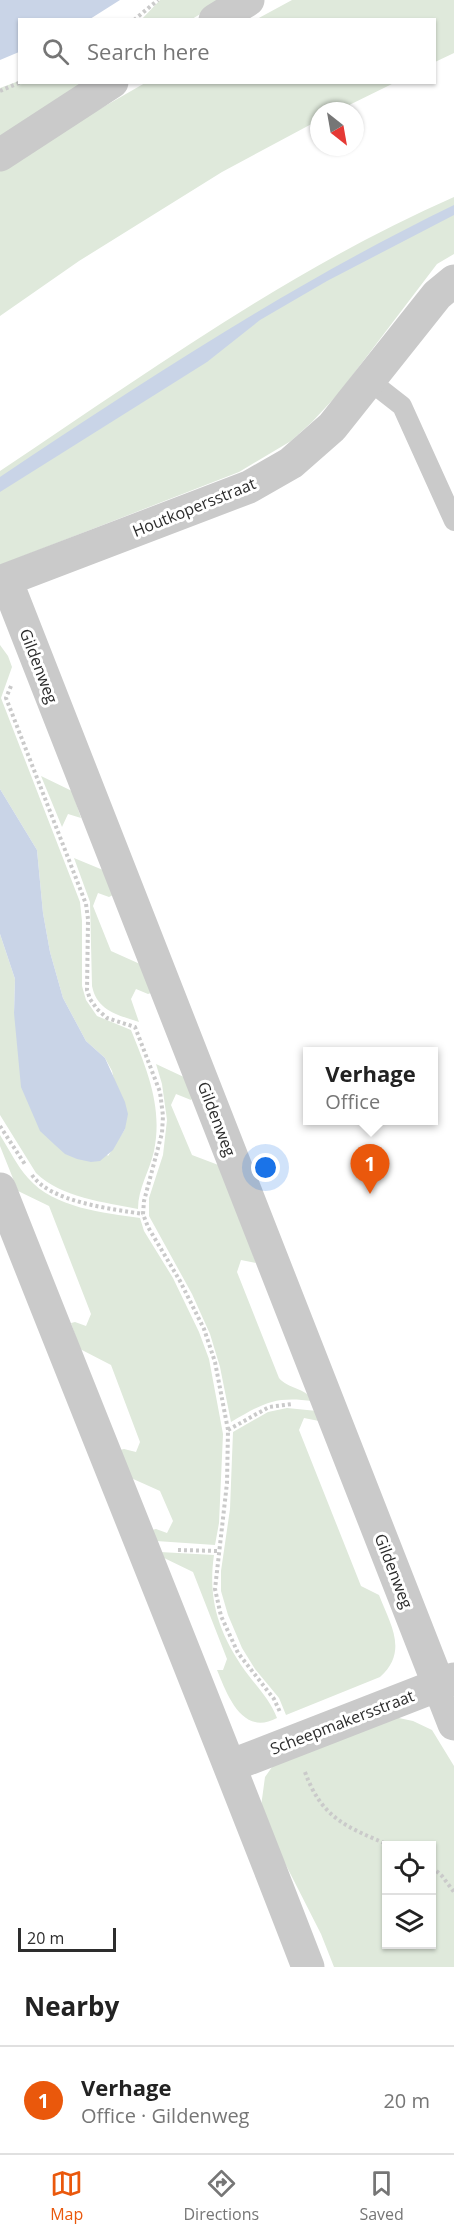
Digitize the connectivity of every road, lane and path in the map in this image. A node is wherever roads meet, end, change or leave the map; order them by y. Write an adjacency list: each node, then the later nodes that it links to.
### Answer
1 (158, 0): 3 (path)
2 (248, 0): 4 (street)
3 (136, 18)
4 (218, 18)
5 (18, 83): 7 (path)
6 (109, 84): 8 (street)
7 (0, 91)
8 (0, 154)
9 (454, 281): 10 (street, Houtkopersstraat)
10 (370, 381): 11 (lane); 12 (street, Houtkopersstraat)
11 (454, 521)
12 (3, 581): 13 (street, Gildenweg)
13 (38, 663): 16 (path); 17 (street, Gildenweg)
14 (0, 1126): 16 (path)
15 (0, 1189): 22 (street)
16 (143, 1214): 18 (path)
17 (330, 1407): 18 (path); 19 (street, Gildenweg)
18 (228, 1430): 21 (path)
19 (446, 1682): 20 (street, Gildenweg); 21 (street, Scheepmakersstraat)
20 (454, 1724)
21 (293, 1741): 22 (street, Scheepmakersstraat); 23 (path)
22 (230, 1766): 26 (street)
23 (382, 1842)
24 (436, 1871): 25 (path)
25 (454, 1892)
26 (308, 1967)

